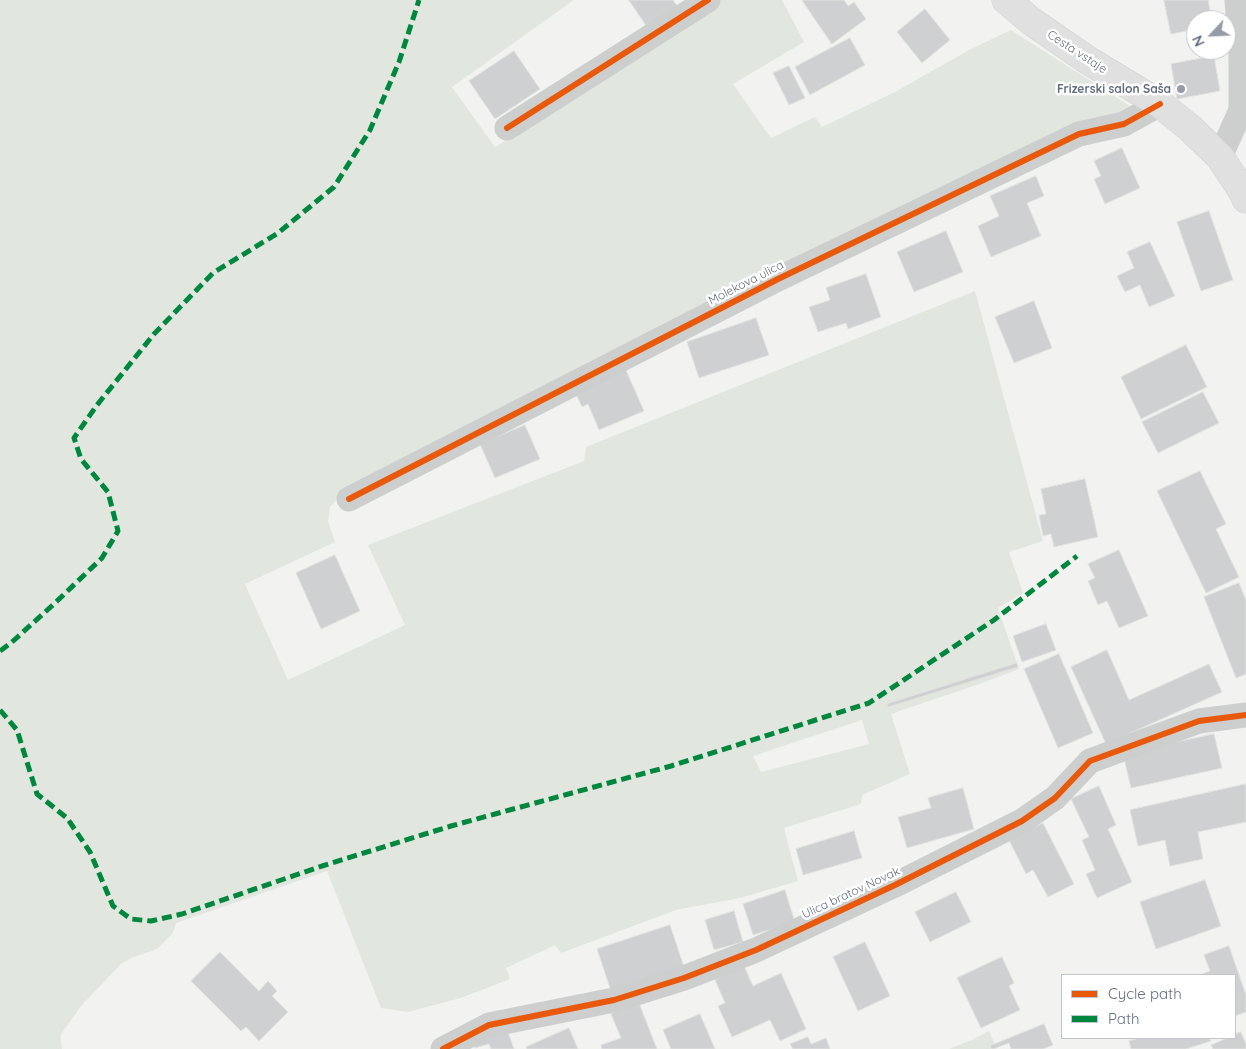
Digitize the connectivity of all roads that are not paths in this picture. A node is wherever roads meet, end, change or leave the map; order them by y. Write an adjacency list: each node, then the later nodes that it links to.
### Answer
1 (708, 0): 5 (street)
2 (1006, 0): 4 (main road, Cesta vstaje)
3 (1237, 0): 6 (street)
4 (1160, 104): 6 (main road, Cesta vstaje); 8 (street, Molekova ulica)
5 (507, 128)
6 (1220, 157): 7 (main road, Cesta vstaje)
7 (1246, 199)
8 (349, 499)
9 (1246, 715): 10 (street, Ulica bratov Novak)
10 (442, 1049)

